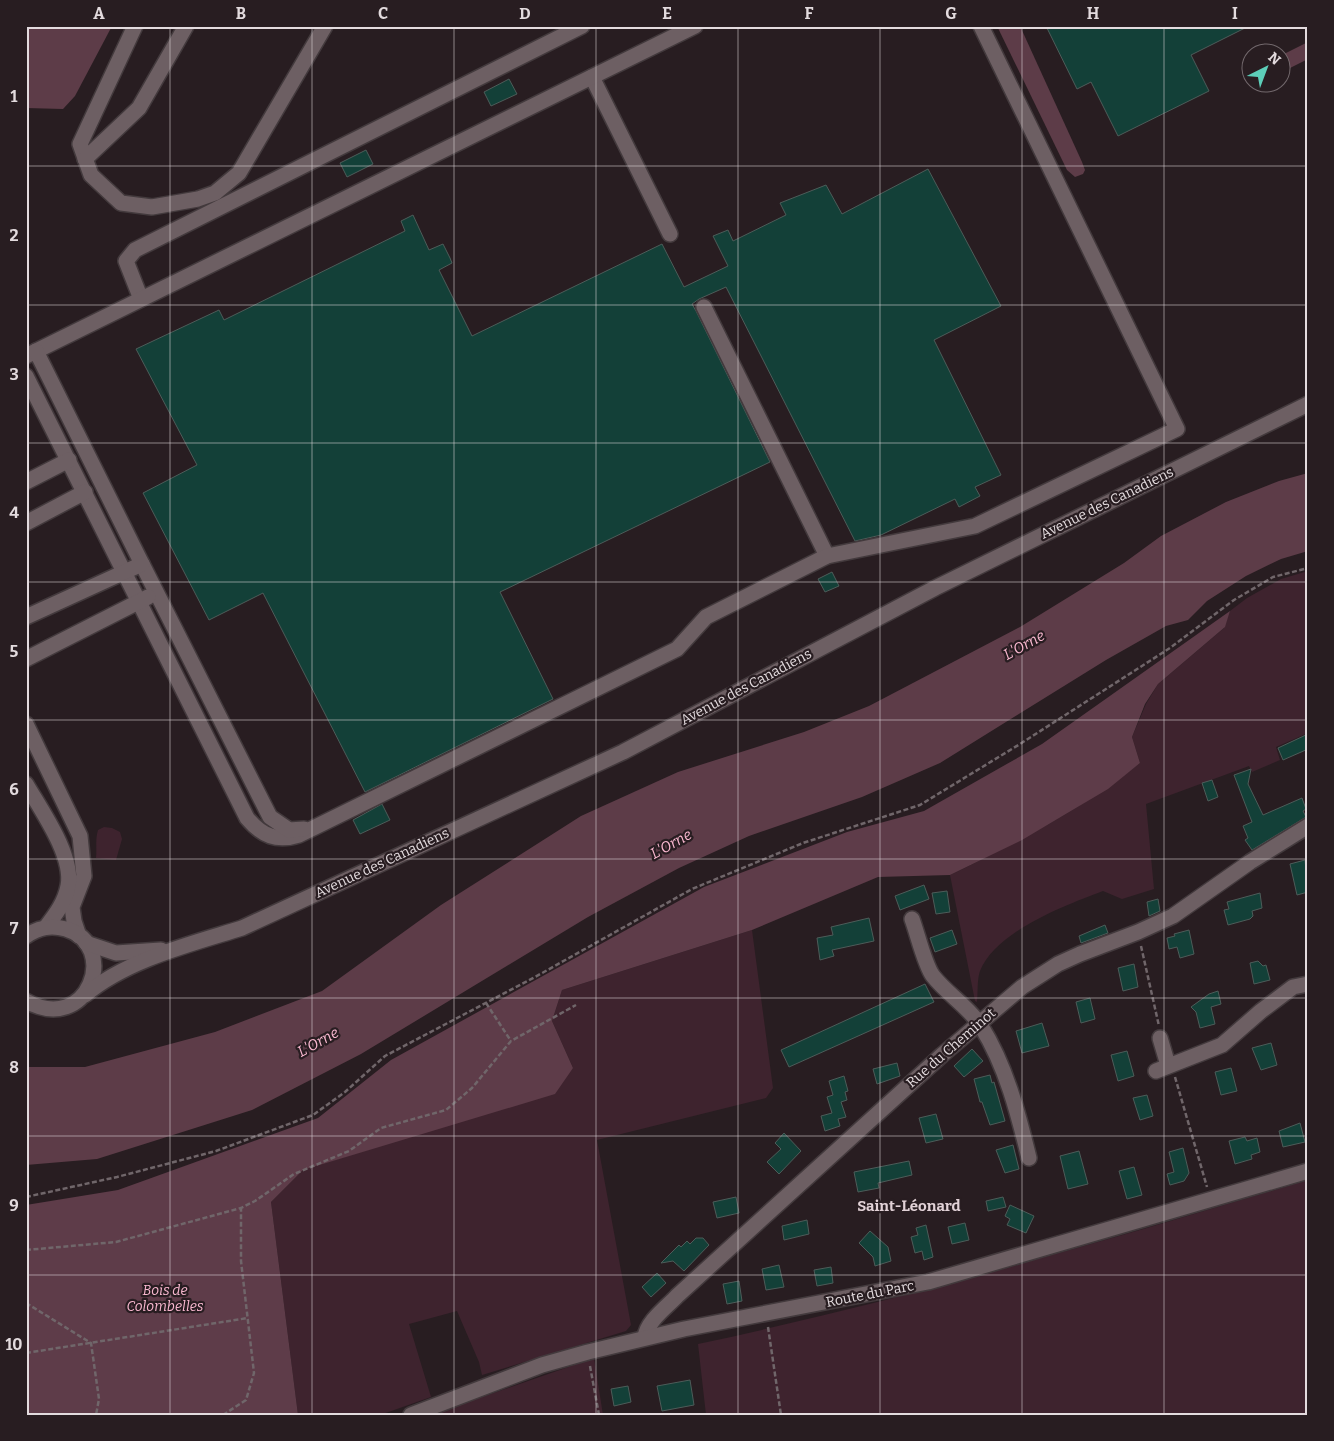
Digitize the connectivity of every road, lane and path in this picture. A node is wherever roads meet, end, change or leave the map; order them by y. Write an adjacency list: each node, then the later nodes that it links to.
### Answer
1 (135, 26): 8 (street)
2 (186, 26): 8 (street)
3 (324, 26): 9 (street)
4 (695, 26): 7 (street)
5 (981, 26): 20 (street)
6 (579, 27): 9 (street)
7 (592, 77): 10 (street); 11 (street)
8 (86, 159): 9 (street)
9 (218, 200): 11 (street)
10 (670, 234)
11 (142, 299): 13 (street)
12 (704, 307): 20 (street)
13 (31, 354): 21 (street)
14 (26, 376): 16 (street)
15 (1308, 404): 39 (street, Avenue des Canadiens)
16 (69, 460): 17 (street); 18 (street)
17 (26, 482)
18 (85, 492): 19 (street); 23 (street)
19 (26, 523)
20 (827, 556): 32 (street)
21 (142, 564): 23 (street); 24 (street)
22 (1308, 568): 44 (path)
23 (126, 572): 25 (street); 26 (street)
24 (157, 592): 25 (street); 32 (street)
25 (140, 601): 27 (street); 32 (street)
26 (26, 616)
27 (26, 659)
28 (26, 724): 29 (street)
29 (33, 755): 33 (street)
30 (26, 784): 34 (street)
31 (1308, 826): 47 (street, Rue du Cheminot)
32 (312, 829)
33 (80, 836): 34 (street); 38 (street)
34 (59, 842): 36 (street)
35 (912, 918): 47 (street)
36 (46, 927): 37 (street); 38 (street, Avenue des Canadiens)
37 (26, 936)
38 (82, 939): 39 (street, Avenue des Canadiens); 42 (street)
39 (175, 949): 42 (street, Avenue des Canadiens)
40 (1142, 949): 46 (path)
41 (1308, 984): 50 (street)
42 (85, 995): 43 (street, Avenue des Canadiens)
43 (26, 1001)
44 (486, 1003): 49 (path); 53 (path)
45 (576, 1005): 49 (path)
46 (1159, 1022)
47 (980, 1024): 51 (street); 60 (street, Rue du Cheminot)
48 (1160, 1038): 50 (street)
49 (511, 1041): 55 (path)
50 (1162, 1068): 54 (path)
51 (1029, 1158)
52 (1308, 1171): 54 (street, Route du Parc)
53 (26, 1197)
54 (1211, 1202): 58 (street, Route du Parc)
55 (241, 1208): 56 (path); 59 (path)
56 (26, 1250)
57 (26, 1303): 61 (path)
58 (766, 1313): 60 (street, Route du Parc); 68 (path)
59 (248, 1318): 61 (path); 65 (path)
60 (645, 1337): 62 (street, Route du Parc)
61 (91, 1343): 63 (path); 64 (path)
62 (588, 1352): 66 (street, Route du Parc); 67 (path)
63 (26, 1353)
64 (96, 1415)
65 (224, 1415)
66 (411, 1415)
67 (599, 1415)
68 (781, 1415)

